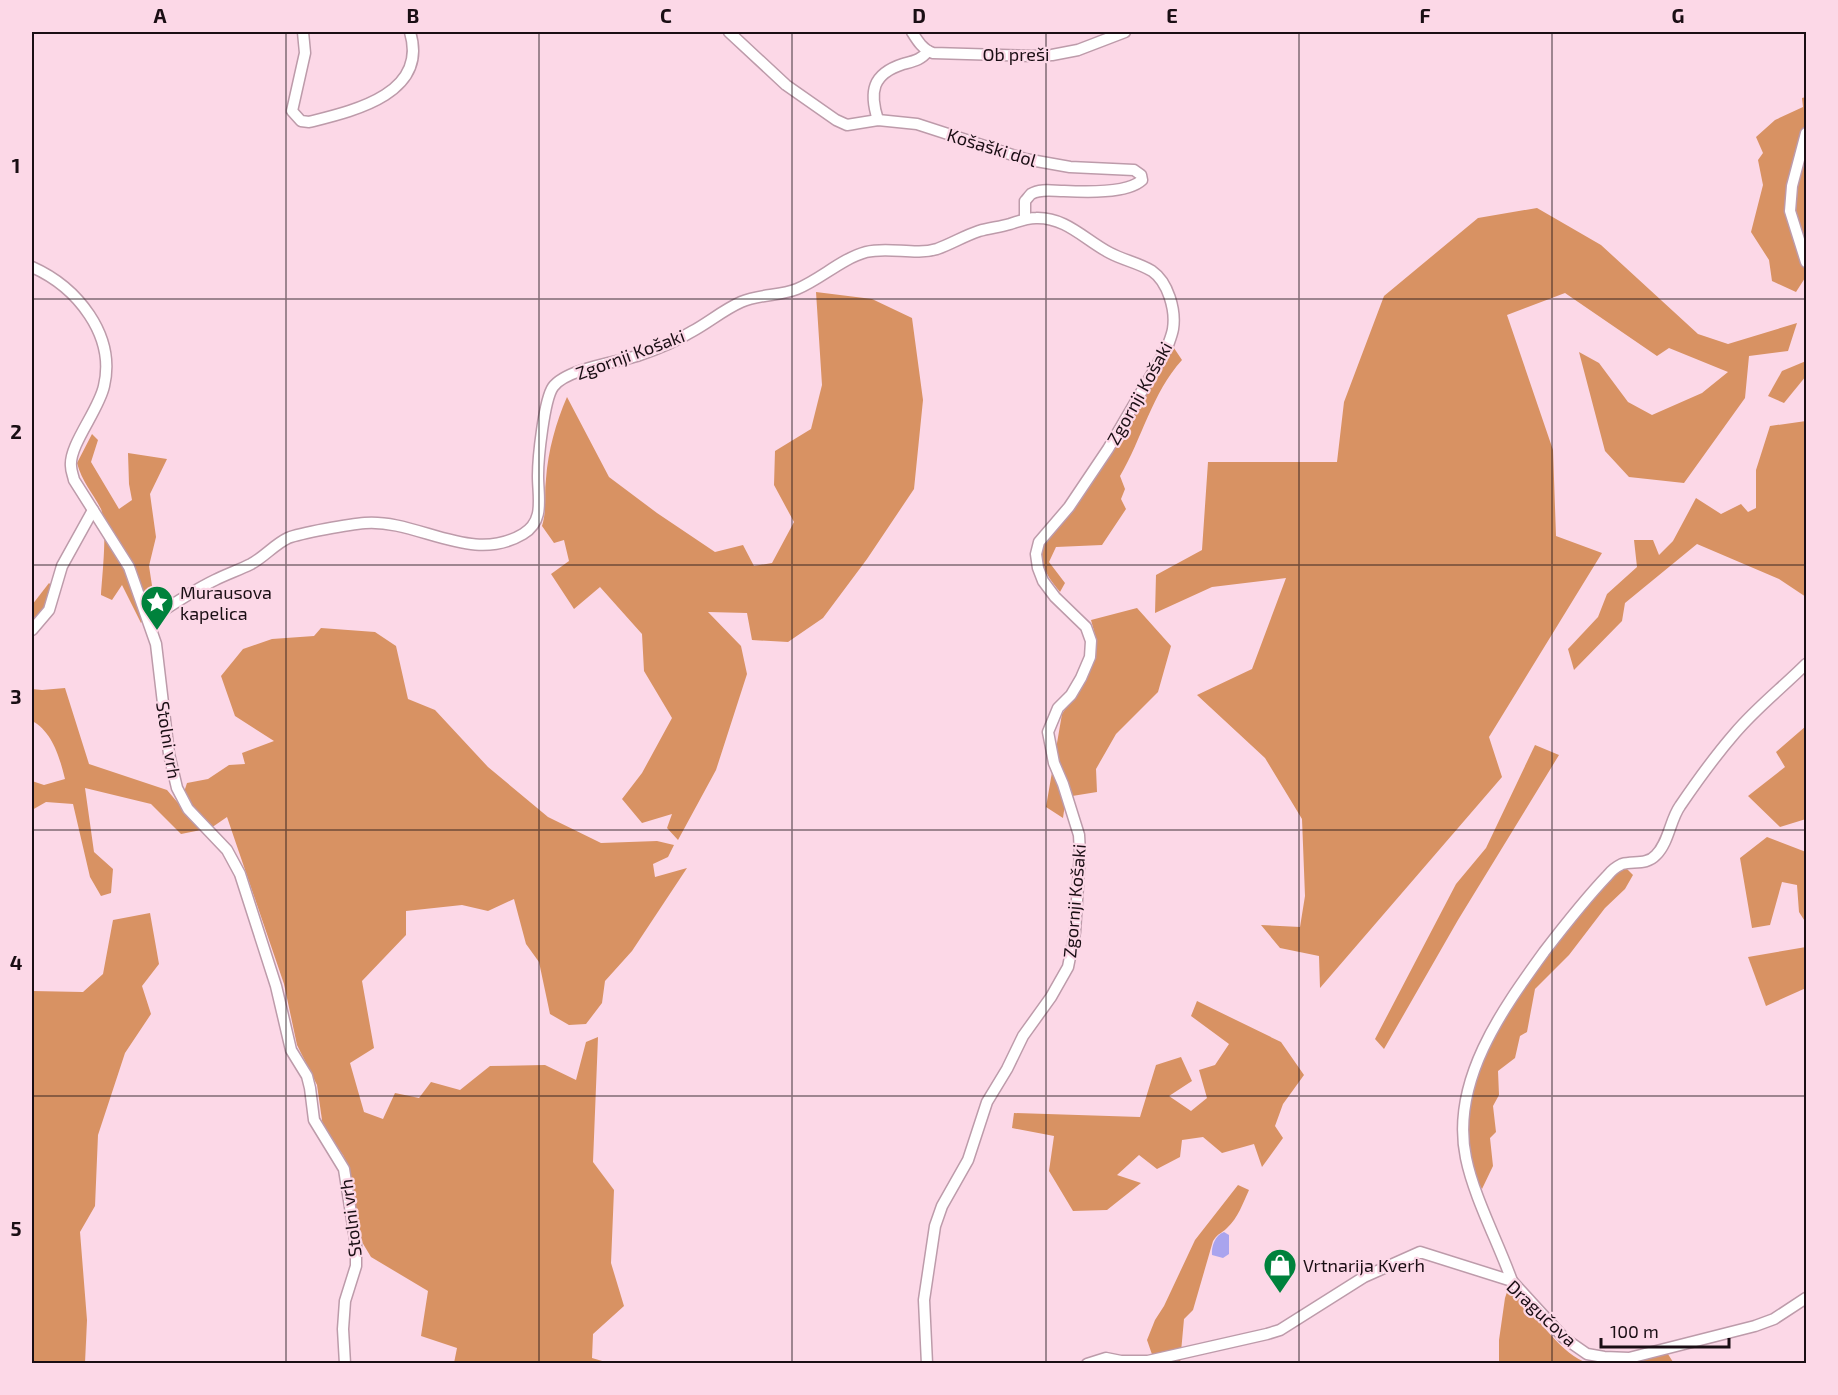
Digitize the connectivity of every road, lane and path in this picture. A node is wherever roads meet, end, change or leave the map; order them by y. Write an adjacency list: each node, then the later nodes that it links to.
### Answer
1 (303, 32): 2 (street)
2 (410, 32)
3 (729, 32): 7 (street, Košaški dol)
4 (912, 32): 6 (street)
5 (1125, 32): 6 (street, Ob preši)
6 (928, 51): 7 (street)
7 (878, 120): 9 (street, Košaški dol)
8 (1806, 133): 10 (street)
9 (1025, 219): 13 (street, Zgornji Košaki); 20 (street, Zgornji Košaki)
10 (1806, 262)
11 (35, 269): 12 (street, Stolni vrh)
12 (93, 510): 13 (street, Stolni vrh); 14 (street)
13 (149, 620): 19 (street, Stolni vrh)
14 (32, 630)
15 (1806, 664): 16 (street)
16 (1512, 1281): 17 (street, Dragučova); 18 (street, Dragučova)
17 (1806, 1298)
18 (1148, 1362): 21 (street, Dragučova)
19 (345, 1364)
20 (927, 1364)
21 (1087, 1364)

